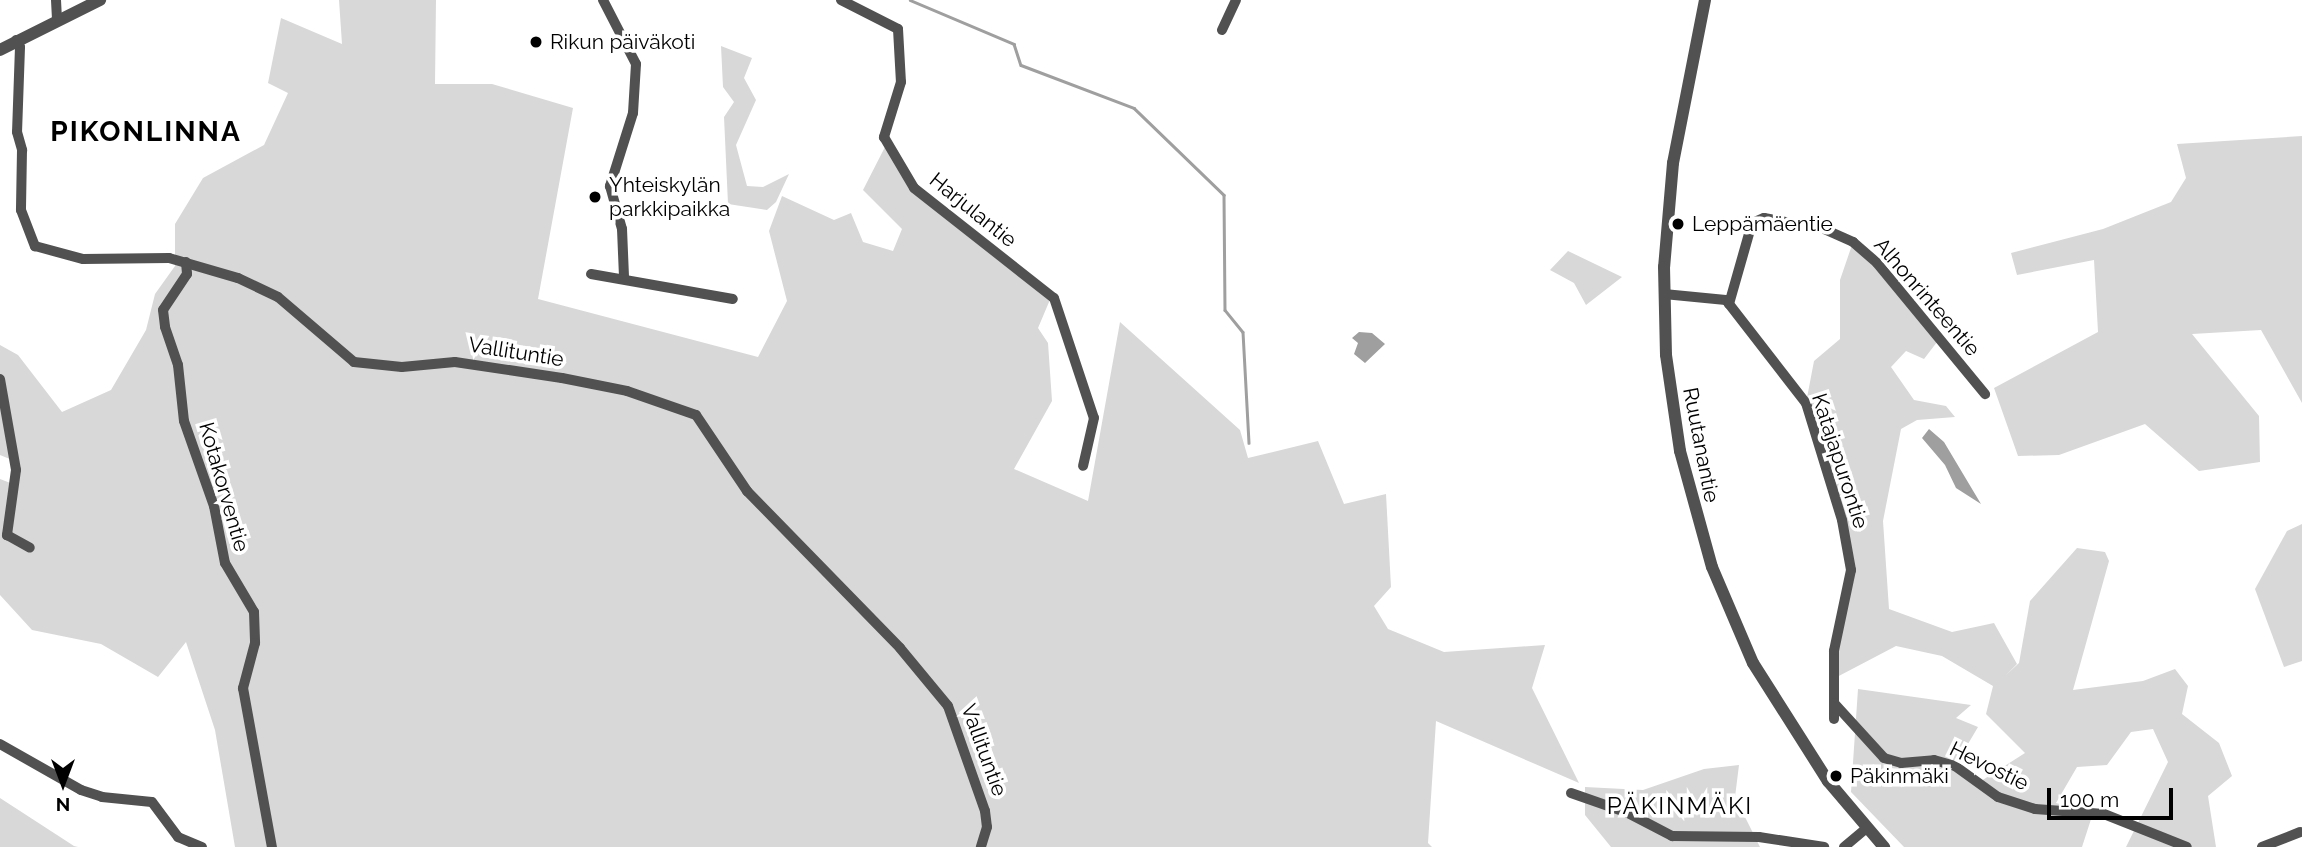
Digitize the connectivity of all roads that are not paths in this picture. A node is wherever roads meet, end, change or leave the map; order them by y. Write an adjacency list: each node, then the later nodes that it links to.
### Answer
1 (56, 0): 7 (street)
2 (100, 0): 7 (street)
3 (604, 0): 13 (street)
4 (842, 0): 19 (street, Harjulantie)
5 (1236, 0): 8 (street)
6 (1705, 0): 14 (street, Ruutanantie)
7 (57, 19): 9 (street)
8 (1222, 30)
9 (16, 40): 10 (street); 11 (street, Vallituntie)
10 (0, 50)
11 (186, 262): 28 (street, Kotakorventie); 29 (street, Vallituntie)
12 (591, 274): 13 (street)
13 (624, 278): 15 (street)
14 (1664, 294): 16 (street); 25 (street, Ruutanantie)
15 (733, 299)
16 (1729, 304): 18 (street, Alhonrinteentie); 21 (street, Katajapurontie)
17 (0, 379): 20 (street)
18 (1985, 394)
19 (1083, 466)
20 (30, 548)
21 (1834, 703): 22 (street, Katajapurontie); 33 (street, Hevostie)
22 (1834, 719)
23 (0, 744): 27 (street)
24 (1571, 793): 30 (street)
25 (1867, 828): 31 (street); 32 (street, Ruutanantie)
26 (2300, 832): 34 (street)
27 (202, 847)
28 (272, 847)
29 (981, 847)
30 (1824, 847)
31 (1844, 847)
32 (1884, 847)
33 (2187, 847)
34 (2262, 847)

